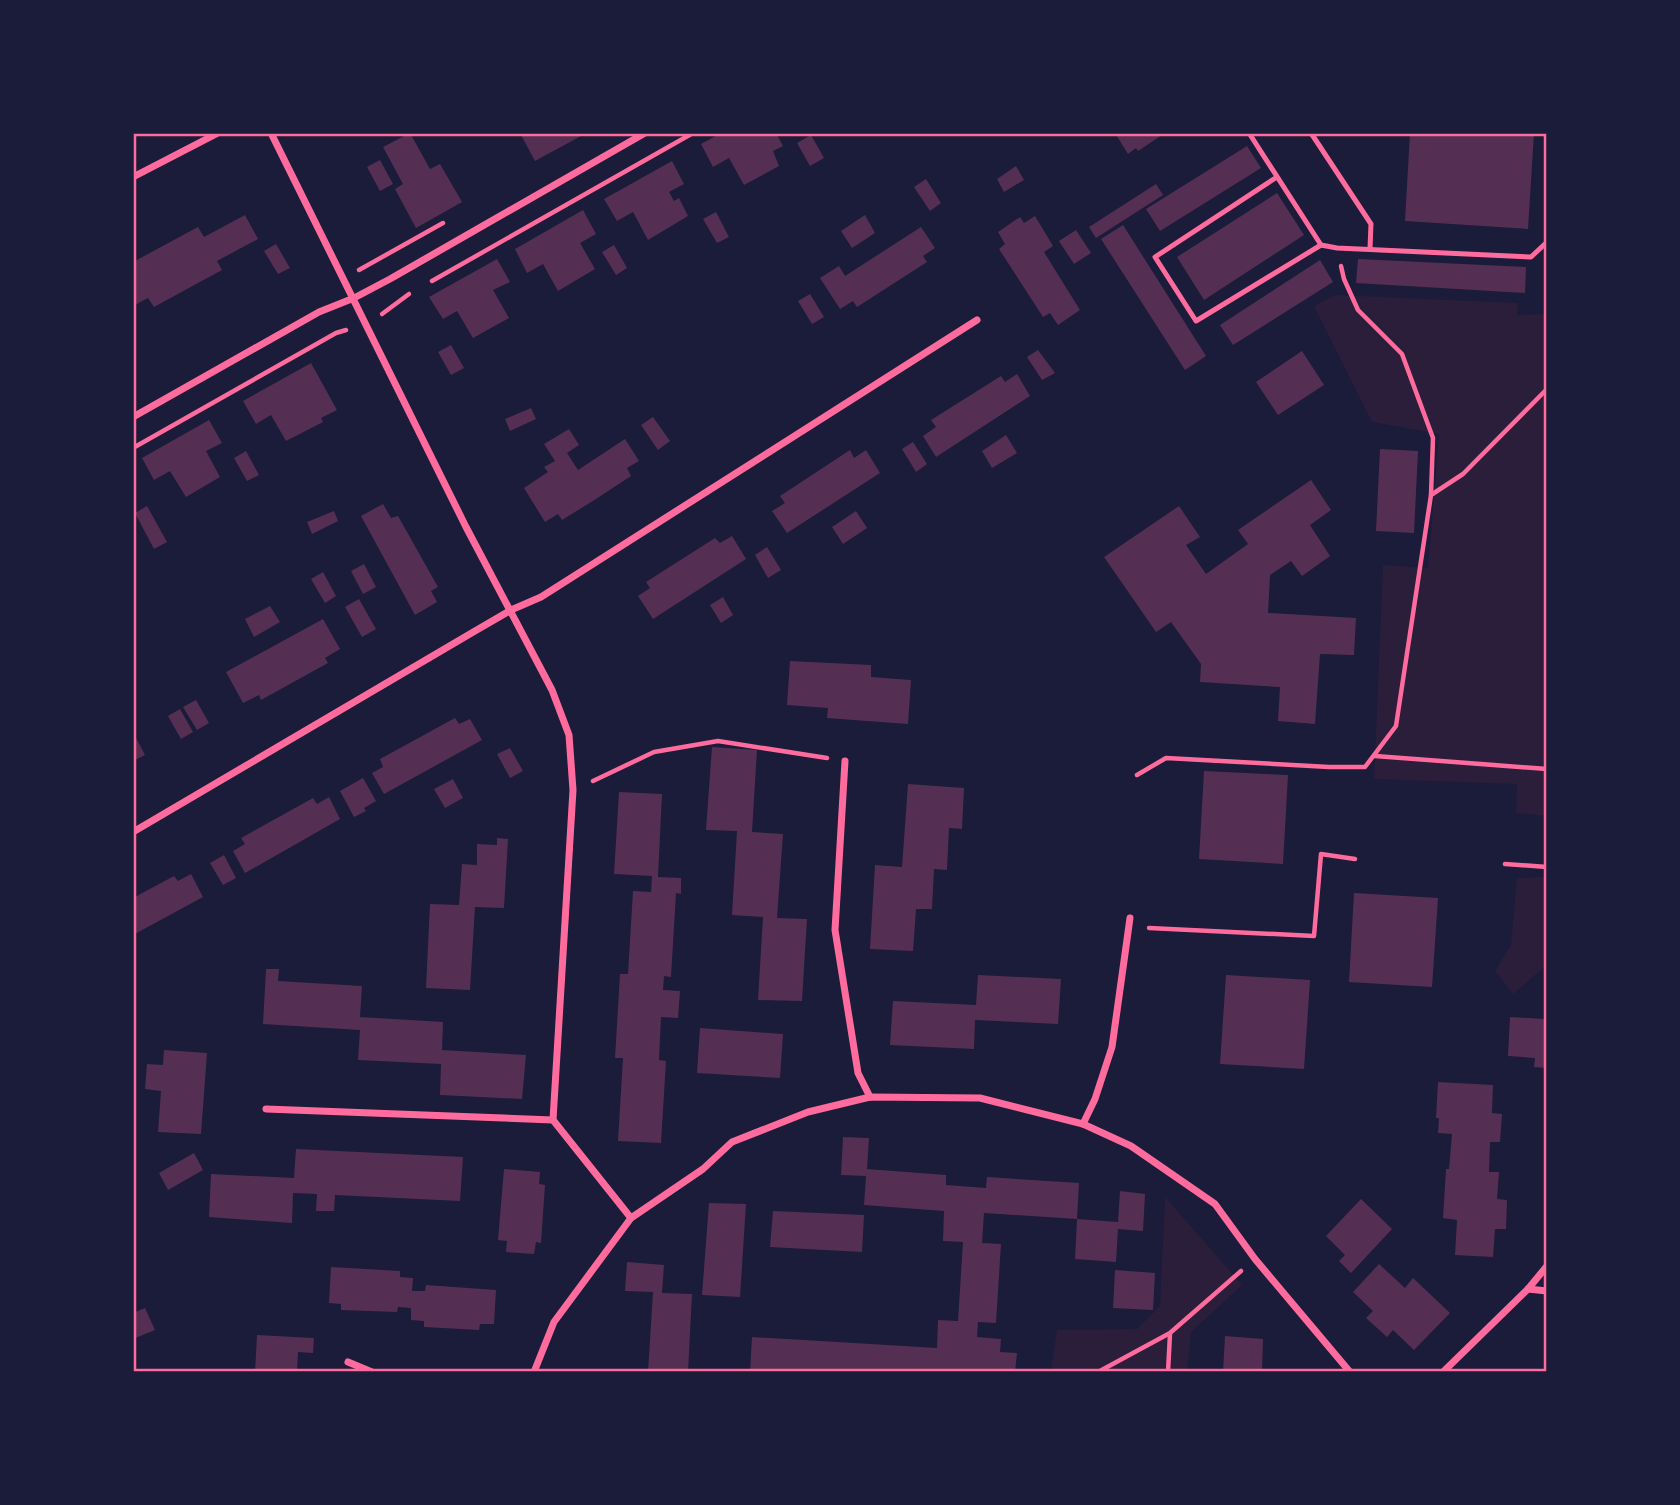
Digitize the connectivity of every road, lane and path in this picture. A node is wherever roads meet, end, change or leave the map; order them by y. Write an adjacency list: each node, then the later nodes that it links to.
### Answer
1 (218, 133): 6 (street)
2 (271, 133): 13 (street)
3 (645, 133): 14 (street)
4 (1249, 133): 7 (lane)
5 (1311, 133): 12 (lane)
6 (133, 177)
7 (1277, 177): 10 (lane); 10 (lane)
8 (448, 220): 13 (path)
9 (1547, 242): 12 (lane)
10 (1321, 245): 11 (lane)
11 (1337, 248): 12 (lane); 18 (path)
12 (1370, 248)
13 (344, 280): 14 (street)
14 (354, 298): 17 (street); 19 (street)
15 (977, 320): 19 (street)
16 (1547, 389): 18 (path)
17 (133, 417)
18 (1431, 495): 20 (path)
19 (512, 610): 24 (street); 25 (street)
20 (1374, 756): 22 (path); 23 (path)
21 (845, 761): 24 (path); 31 (street)
22 (1547, 769)
23 (1137, 775)
24 (573, 790): 33 (street)
25 (133, 832)
26 (1355, 859): 30 (path)
27 (1505, 864): 28 (path)
28 (1547, 867)
29 (1130, 918): 30 (street)
30 (1129, 927): 34 (street)
31 (870, 1097): 34 (street); 35 (street)
32 (266, 1109): 33 (street)
33 (553, 1120): 35 (street)
34 (1083, 1124): 36 (street)
35 (631, 1218): 43 (street)
36 (1255, 1259): 40 (path); 46 (street)
37 (1547, 1266): 38 (street)
38 (1528, 1289): 39 (street); 47 (street)
39 (1547, 1291)
40 (1170, 1334): 44 (path); 45 (path)
41 (348, 1362): 42 (street)
42 (372, 1372)
43 (534, 1372)
44 (1098, 1372)
45 (1168, 1372)
46 (1350, 1372)
47 (1443, 1372)

